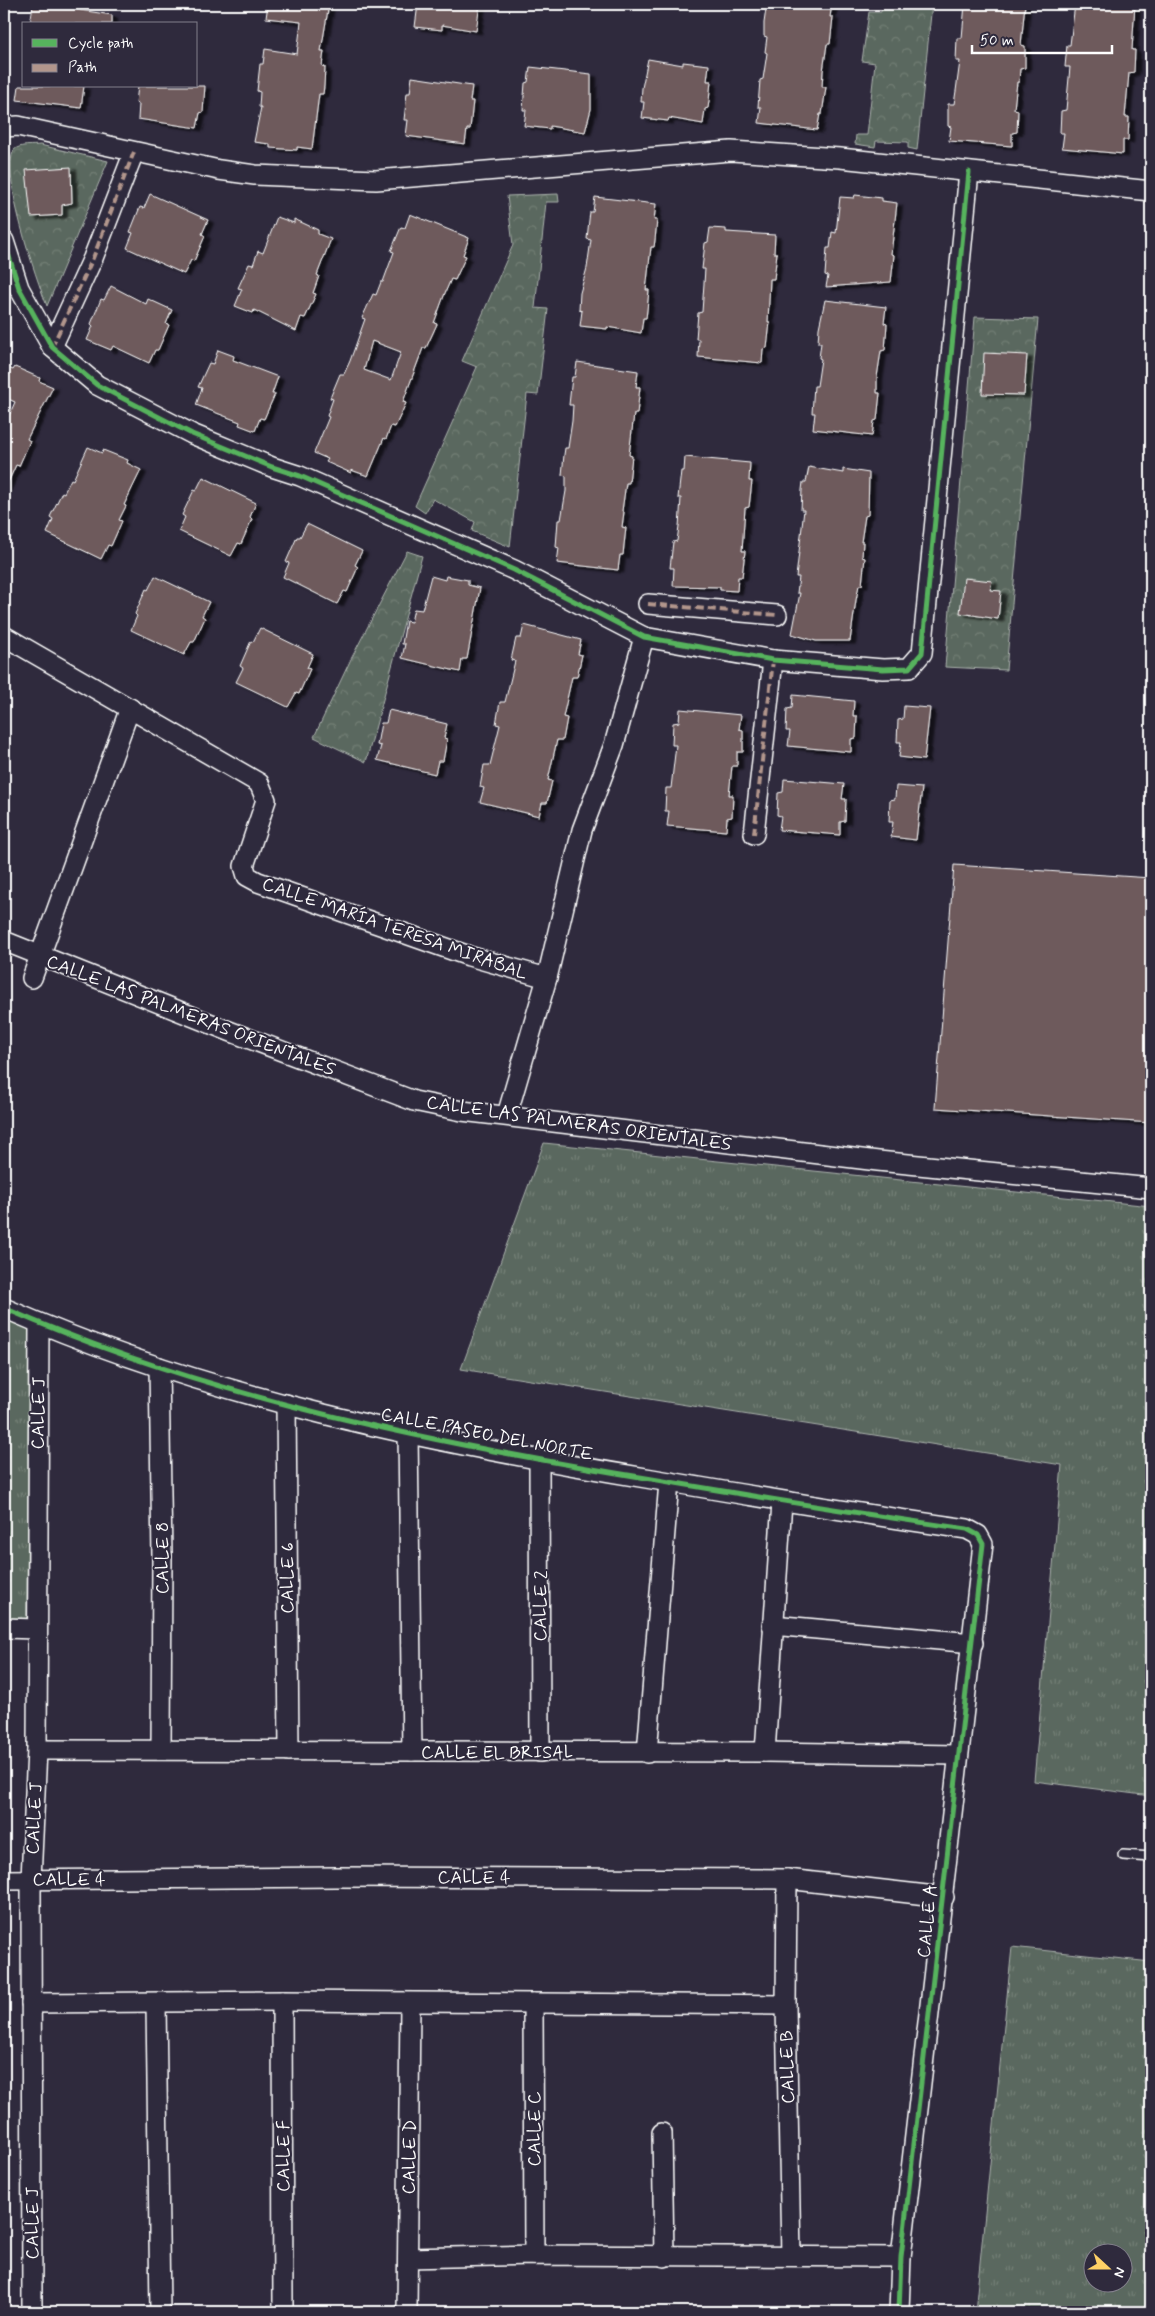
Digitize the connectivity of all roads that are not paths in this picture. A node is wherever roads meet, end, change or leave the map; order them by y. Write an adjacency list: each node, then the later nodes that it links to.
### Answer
1 (4, 127): 2 (street)
2 (134, 152): 3 (street); 6 (street)
3 (969, 172): 4 (street); 11 (street)
4 (1151, 191)
5 (4, 241): 6 (street)
6 (52, 347): 10 (street)
7 (648, 604): 8 (street)
8 (777, 615)
9 (4, 636): 12 (street, CALLE MARÍA TERESA MIRABAL)
10 (644, 637): 11 (street); 17 (street)
11 (774, 660): 13 (street)
12 (130, 708): 15 (street); 17 (street, CALLE MARÍA TERESA MIRABAL)
13 (754, 834)
14 (4, 941): 15 (street, CALLE LAS PALMERAS ORIENTALES)
15 (40, 956): 16 (street); 18 (street, CALLE LAS PALMERAS ORIENTALES)
16 (32, 978)
17 (547, 978): 18 (street)
18 (506, 1115): 19 (street, CALLE LAS PALMERAS ORIENTALES)
19 (1151, 1188)
20 (4, 1308): 21 (street, CALLE PASEO DEL NORTE)
21 (39, 1324): 22 (street, CALLE PASEO DEL NORTE); 31 (street, CALLE J)
22 (159, 1367): 23 (street, CALLE PASEO DEL NORTE); 34 (street, CALLE 8)
23 (286, 1404): 24 (street, CALLE PASEO DEL NORTE); 35 (street, CALLE 6)
24 (408, 1433): 25 (street, CALLE PASEO DEL NORTE); 36 (street)
25 (539, 1461): 26 (street, CALLE PASEO DEL NORTE); 37 (street, CALLE 2)
26 (669, 1482): 27 (street, CALLE PASEO DEL NORTE); 39 (street)
27 (782, 1502): 28 (street, CALLE PASEO DEL NORTE); 29 (street)
28 (978, 1535): 32 (street, CALLE A)
29 (772, 1625): 32 (street); 38 (street)
30 (4, 1628): 31 (street)
31 (36, 1628): 33 (street, CALLE J)
32 (973, 1642): 40 (street, CALLE A)
33 (37, 1750): 34 (street, CALLE EL BRISAL); 43 (street, CALLE J)
34 (161, 1750): 35 (street, CALLE EL BRISAL)
35 (289, 1751): 36 (street, CALLE EL BRISAL)
36 (412, 1751): 37 (street, CALLE EL BRISAL)
37 (540, 1752): 39 (street, CALLE EL BRISAL)
38 (765, 1752): 39 (street, CALLE EL BRISAL); 40 (street, CALLE EL BRISAL)
39 (647, 1753)
40 (958, 1755): 46 (street, CALLE A)
41 (1123, 1854): 42 (lane)
42 (1151, 1858)
43 (31, 1879): 44 (street, CALLE 4); 45 (street, CALLE 4); 48 (street, CALLE J)
44 (787, 1879): 46 (street, CALLE 4); 52 (street, CALLE B)
45 (4, 1880)
46 (944, 1897): 57 (street, CALLE A)
47 (282, 2001): 49 (street); 50 (street); 61 (street, CALLE F)
48 (32, 2002): 50 (street); 59 (street, CALLE J)
49 (410, 2002): 51 (street); 58 (street, CALLE D)
50 (156, 2003): 60 (street)
51 (533, 2003): 52 (street); 54 (street, CALLE C)
52 (786, 2005): 55 (street, CALLE B)
53 (662, 2133): 56 (street)
54 (534, 2255): 56 (street); 58 (street)
55 (791, 2256): 56 (street); 57 (street)
56 (664, 2257)
57 (901, 2257): 63 (street, CALLE A)
58 (408, 2258): 62 (street, CALLE D)
59 (32, 2312)
60 (160, 2312)
61 (283, 2312)
62 (407, 2312)
63 (898, 2312)

